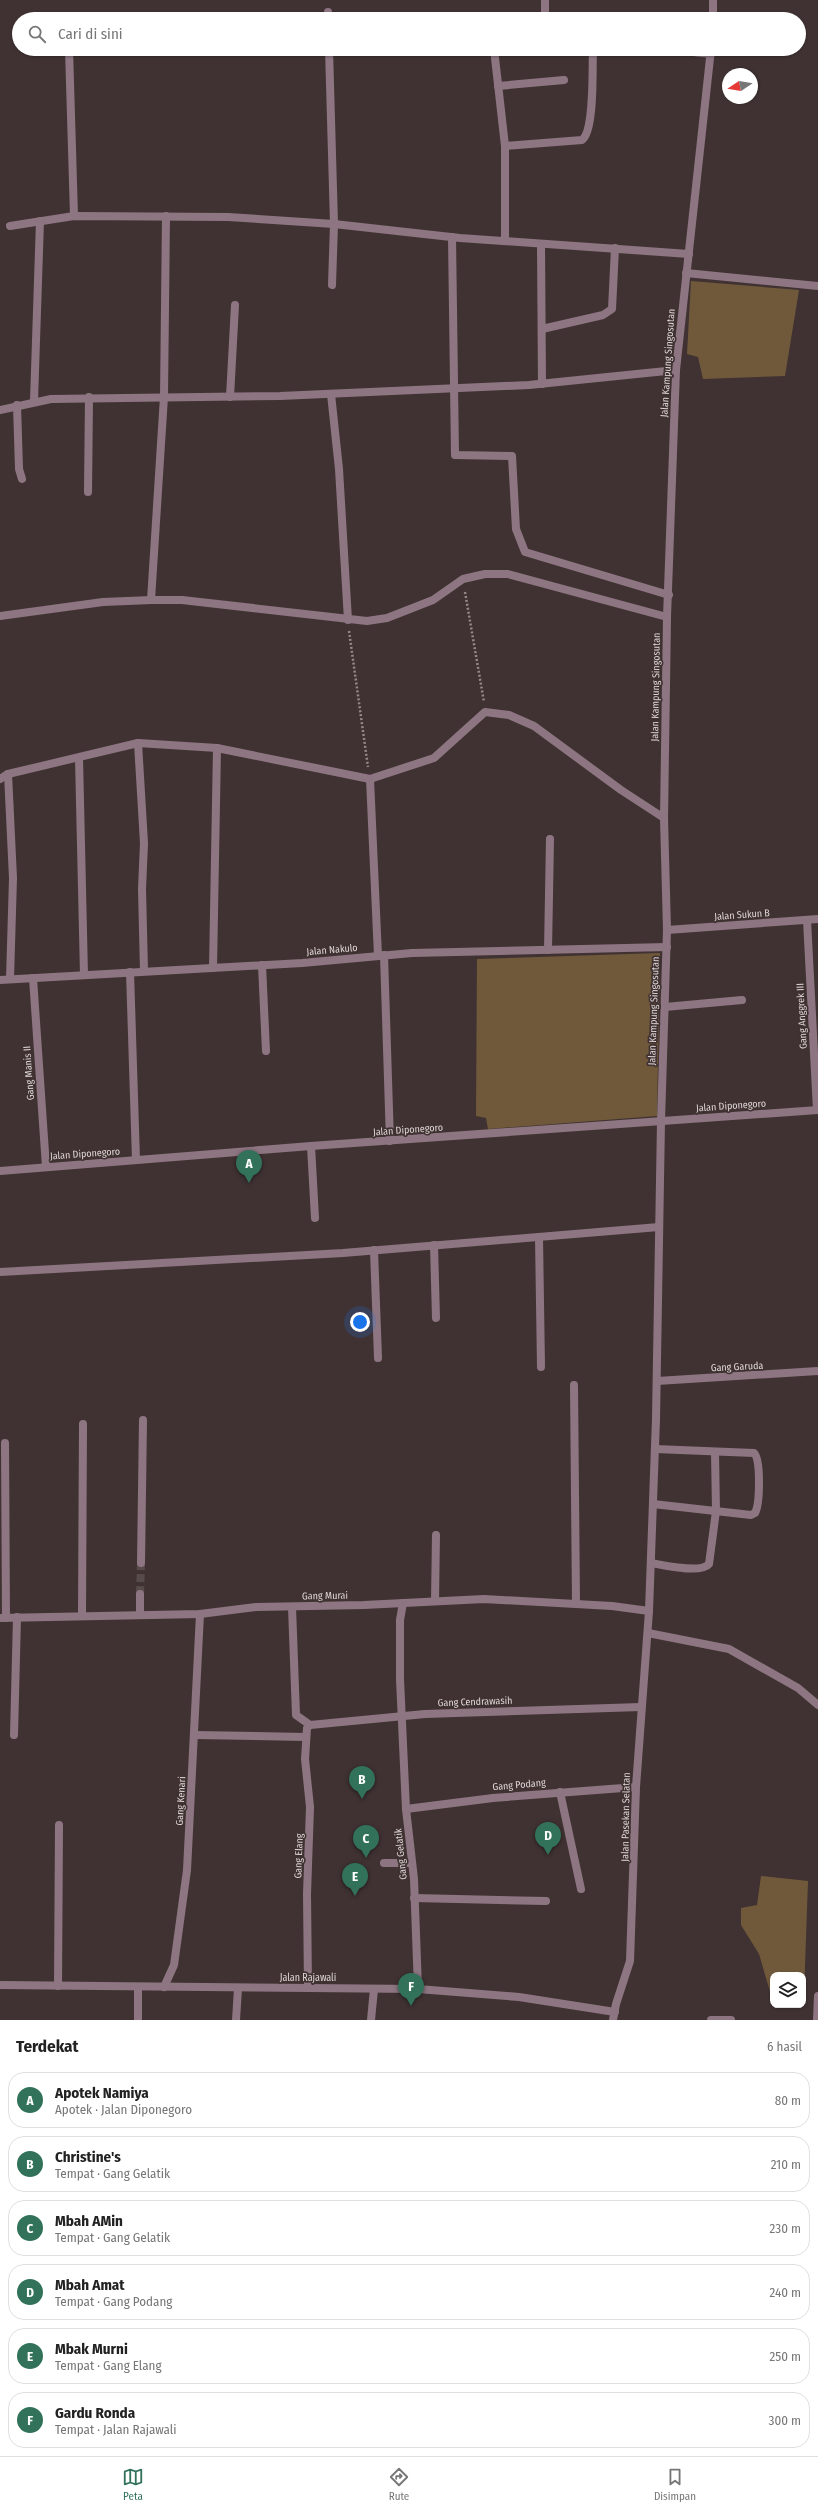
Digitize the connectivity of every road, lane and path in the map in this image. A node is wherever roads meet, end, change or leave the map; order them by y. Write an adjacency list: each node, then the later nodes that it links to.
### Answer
1 (545, 0): 3 (street)
2 (713, 0): 4 (street)
3 (544, 12)
4 (713, 12)
5 (69, 56): 13 (street)
6 (329, 56): 16 (street)
7 (495, 56): 11 (street)
8 (593, 56): 12 (street)
9 (710, 56): 22 (street, Jalan Kampung Singosutan)
10 (564, 80): 11 (street)
11 (498, 86): 12 (street)
12 (505, 146): 19 (street)
13 (74, 216): 14 (street); 15 (street)
14 (166, 216): 16 (street); 33 (street)
15 (40, 221): 17 (street); 35 (street)
16 (334, 224): 18 (street); 24 (street)
17 (10, 226)
18 (452, 237): 19 (street); 30 (street)
19 (505, 241): 20 (street)
20 (541, 244): 21 (street); 27 (street)
21 (615, 248): 22 (street); 27 (street)
22 (689, 254): 23 (street, Jalan Kampung Singosutan)
23 (686, 274): 25 (street); 28 (street, Jalan Kampung Singosutan)
24 (332, 284)
25 (818, 286)
26 (235, 305): 34 (street)
27 (542, 329): 29 (street)
28 (676, 370): 29 (street); 41 (street, Jalan Kampung Singosutan)
29 (542, 384): 30 (street)
30 (454, 388): 31 (street); 41 (street)
31 (331, 394): 34 (street); 45 (street)
32 (89, 397): 33 (street); 35 (street); 39 (street)
33 (164, 397): 34 (street); 42 (street)
34 (230, 397)
35 (34, 401): 36 (street)
36 (17, 405): 37 (street); 38 (street)
37 (0, 410)
38 (22, 479)
39 (88, 492)
40 (463, 578): 44 (street); 45 (street); 46 (path)
41 (669, 595): 44 (street, Jalan Kampung Singosutan)
42 (151, 600): 43 (street); 45 (street)
43 (0, 616)
44 (667, 617): 53 (street, Jalan Kampung Singosutan)
45 (348, 620): 52 (path)
46 (485, 712): 52 (street); 53 (street)
47 (138, 743): 48 (street); 49 (street); 63 (street)
48 (217, 748): 52 (street); 62 (street)
49 (79, 758): 50 (street); 65 (street)
50 (8, 774): 51 (street); 68 (street)
51 (0, 779)
52 (370, 779): 60 (street)
53 (664, 818): 57 (street, Jalan Kampung Singosutan)
54 (550, 839): 59 (street)
55 (818, 919): 56 (street, Jalan Sukun B)
56 (807, 920): 57 (street, Jalan Sukun B); 72 (street, Gang Anggrek III)
57 (667, 930): 58 (street, Jalan Kampung Singosutan)
58 (667, 947): 59 (street, Jalan Nakulo); 70 (street, Jalan Kampung Singosutan)
59 (548, 950): 60 (street, Jalan Nakulo)
60 (381, 956): 61 (street, Jalan Nakulo); 74 (street)
61 (262, 965): 62 (street, Jalan Nakulo); 71 (street)
62 (213, 968): 63 (street, Jalan Nakulo)
63 (144, 971): 64 (street, Jalan Nakulo)
64 (130, 972): 65 (street, Jalan Nakulo); 76 (street)
65 (84, 975): 66 (street, Jalan Nakulo)
66 (33, 978): 68 (street, Jalan Nakulo); 77 (street, Gang Manis II)
67 (0, 980): 68 (street, Jalan Nakulo)
68 (10, 980)
69 (742, 1000): 70 (street)
70 (664, 1007): 73 (street, Jalan Kampung Singosutan)
71 (266, 1051)
72 (818, 1110): 73 (street, Jalan Diponegoro)
73 (661, 1121): 74 (street, Jalan Diponegoro); 80 (street, Jalan Kampung Singosutan)
74 (390, 1141): 75 (street, Jalan Diponegoro)
75 (312, 1146): 76 (street, Jalan Diponegoro); 79 (street)
76 (136, 1160): 77 (street, Jalan Diponegoro)
77 (46, 1167): 78 (street, Jalan Diponegoro)
78 (0, 1171)
79 (315, 1218)
80 (659, 1227): 81 (street); 89 (street, Jalan Kampung Singosutan)
81 (539, 1237): 82 (street); 87 (street)
82 (434, 1245): 83 (street); 85 (street)
83 (374, 1250): 84 (street); 86 (street)
84 (0, 1272)
85 (436, 1318)
86 (378, 1358)
87 (541, 1367)
88 (818, 1371): 89 (street, Gang Garuda)
89 (657, 1381): 94 (street, Jalan Pasekan Selatan)
90 (574, 1385): 104 (street)
91 (142, 1420): 99 (street)
92 (84, 1424): 109 (street)
93 (5, 1443): 111 (street)
94 (655, 1449): 95 (street); 96 (street, Jalan Pasekan Selatan)
95 (715, 1452): 97 (street); 97 (street)
96 (653, 1504): 97 (street); 100 (street, Jalan Pasekan Selatan)
97 (716, 1511): 100 (street)
98 (436, 1535): 102 (street)
99 (141, 1563)
100 (651, 1563): 106 (street, Jalan Pasekan Selatan)
101 (140, 1594): 107 (street)
102 (435, 1601): 103 (street, Gang Murai); 104 (street, Gang Murai)
103 (403, 1603): 105 (street, Gang Murai); 115 (street, Gang Gelatik)
104 (576, 1603): 106 (street, Gang Murai)
105 (292, 1607): 108 (street, Gang Murai); 116 (street)
106 (649, 1611): 112 (street, Jalan Pasekan Selatan)
107 (140, 1614): 108 (street, Gang Murai); 109 (street, Gang Murai)
108 (200, 1614): 117 (street, Gang Kenari)
109 (82, 1615): 110 (street, Gang Murai)
110 (16, 1617): 111 (street, Gang Murai); 118 (street)
111 (3, 1618)
112 (648, 1633): 113 (street); 114 (street, Jalan Pasekan Selatan)
113 (818, 1705)
114 (641, 1707): 115 (street, Gang Cendrawasih); 120 (street, Jalan Pasekan Selatan)
115 (403, 1717): 116 (street, Gang Cendrawasih); 122 (street, Gang Gelatik)
116 (310, 1725): 119 (street, Gang Elang)
117 (194, 1735): 119 (street); 132 (street, Gang Kenari)
118 (14, 1736)
119 (306, 1737): 134 (street, Gang Elang)
120 (636, 1787): 121 (street, Gang Podang); 138 (street, Jalan Pasekan Selatan)
121 (560, 1792): 122 (street, Gang Podang); 126 (street)
122 (406, 1809): 125 (street, Gang Gelatik)
123 (59, 1825): 130 (street)
124 (384, 1863): 125 (street)
125 (412, 1863): 127 (street, Gang Gelatik)
126 (581, 1889)
127 (414, 1898): 128 (street); 136 (street, Gang Gelatik)
128 (546, 1901)
129 (0, 1985): 130 (street, Jalan Rajawali)
130 (58, 1986): 131 (street, Jalan Rajawali)
131 (138, 1987): 132 (street, Jalan Rajawali); 139 (street)
132 (164, 1987): 133 (street, Jalan Rajawali)
133 (238, 1988): 134 (street, Jalan Rajawali); 140 (street)
134 (308, 1988): 135 (street, Jalan Rajawali)
135 (374, 1989): 136 (street, Jalan Rajawali); 141 (street)
136 (418, 1989): 138 (street, Jalan Rajawali)
137 (818, 1996): 144 (street)
138 (614, 2016)
139 (138, 2020)
140 (236, 2020)
141 (371, 2020)
142 (711, 2020): 143 (street)
143 (731, 2020)
144 (817, 2020)

